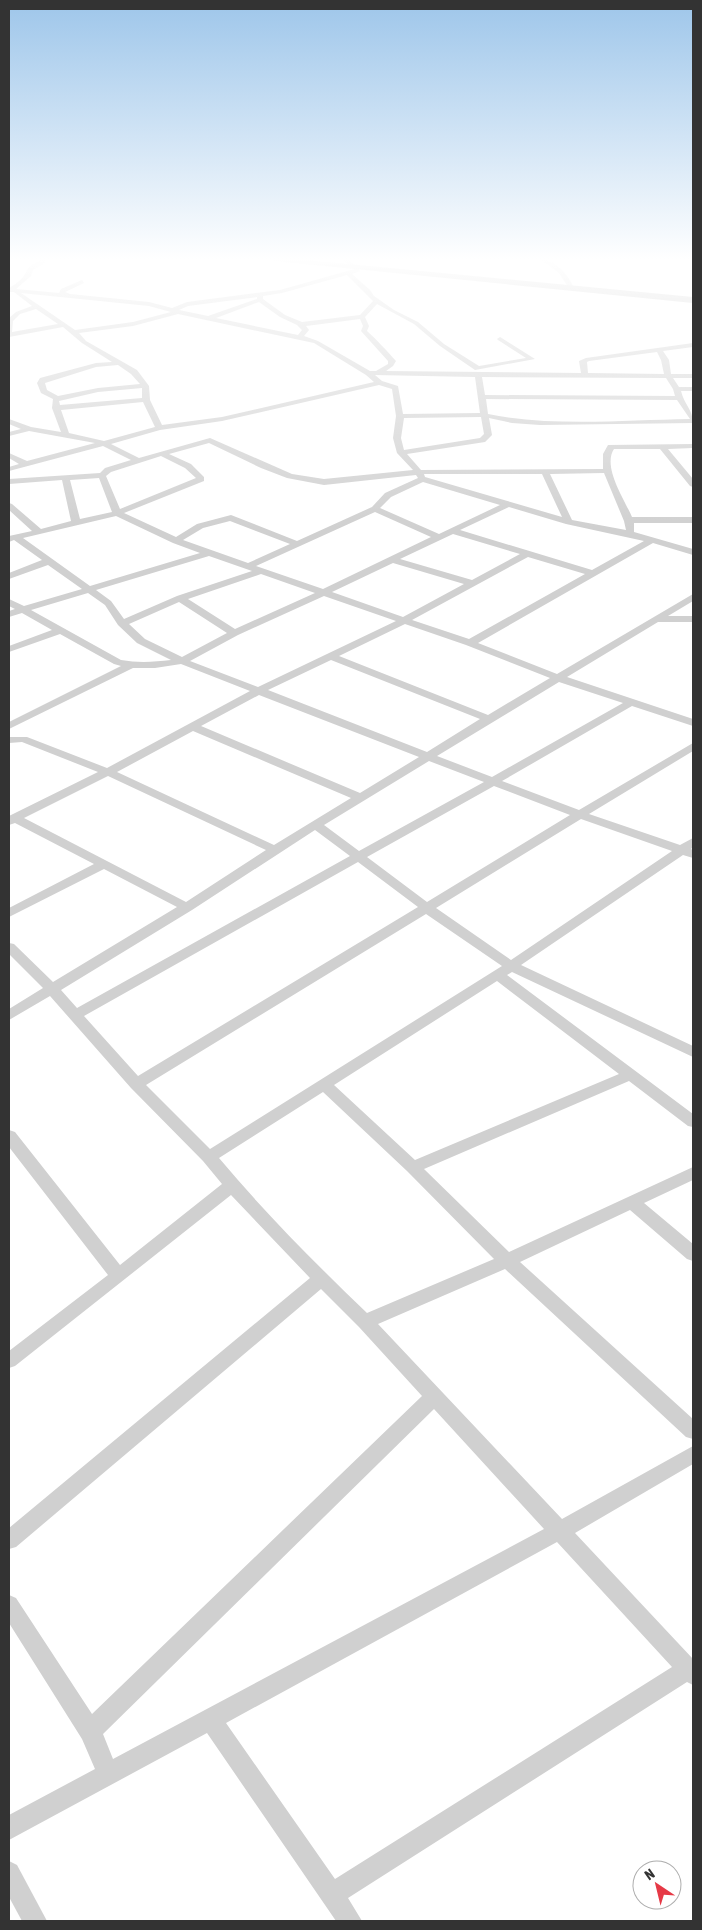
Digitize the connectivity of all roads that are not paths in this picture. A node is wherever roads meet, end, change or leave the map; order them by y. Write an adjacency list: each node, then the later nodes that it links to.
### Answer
1 (96, 349): 8 (street)
2 (328, 349): 13 (street)
3 (380, 349): 13 (street)
4 (448, 349): 5 (street)
5 (516, 349)
6 (665, 349): 7 (street)
7 (659, 350): 9 (street); 11 (street)
8 (121, 363): 15 (street); 19 (street)
9 (585, 374): 10 (street); 14 (street)
10 (478, 375): 13 (street); 18 (street)
11 (668, 376): 12 (street); 14 (street); 16 (street)
12 (693, 376)
13 (377, 378): 25 (street); 28 (street)
14 (608, 383): 20 (street)
15 (145, 386): 19 (street); 22 (street)
16 (677, 389): 17 (street); 21 (street)
17 (693, 389)
18 (481, 397): 20 (street); 24 (street)
19 (58, 398): 23 (street)
20 (614, 398): 21 (street)
21 (679, 398): 26 (street)
22 (146, 400): 23 (street); 29 (street)
23 (56, 408): 32 (street)
24 (484, 415): 25 (street); 26 (street); 38 (street)
25 (400, 416): 38 (street)
26 (693, 420)
27 (9, 421): 30 (street)
28 (179, 425): 29 (street); 33 (street)
29 (159, 428): 34 (street)
30 (29, 429): 31 (street); 32 (street)
31 (9, 434)
32 (66, 434): 34 (street)
33 (210, 440): 37 (street); 45 (street)
34 (104, 443): 40 (street); 41 (street)
35 (662, 446): 36 (street); 44 (street); 49 (street)
36 (693, 446)
37 (162, 453): 40 (street); 53 (street)
38 (401, 453): 45 (street)
39 (9, 455): 41 (street)
40 (137, 460): 46 (street)
41 (26, 464): 42 (street)
42 (9, 469)
43 (545, 471): 44 (street); 45 (street); 57 (street)
44 (607, 471): 54 (street)
45 (421, 475): 50 (street); 52 (street)
46 (102, 476): 47 (street); 53 (street)
47 (65, 477): 48 (street); 56 (street)
48 (9, 481)
49 (693, 484)
50 (506, 505): 57 (street); 58 (street)
51 (9, 506): 59 (street)
52 (375, 509): 61 (street); 65 (street)
53 (117, 513): 56 (street); 63 (street)
54 (629, 520): 55 (street); 60 (street)
55 (693, 520)
56 (76, 522): 59 (street)
57 (569, 522): 60 (street)
58 (453, 531): 61 (street); 68 (street)
59 (39, 532): 62 (street)
60 (630, 534): 64 (street)
61 (438, 537): 69 (street)
62 (12, 538): 70 (street)
63 (176, 541): 65 (street); 67 (street)
64 (651, 541): 66 (street); 73 (street)
65 (297, 544): 71 (street)
66 (693, 552)
67 (209, 553): 71 (street); 76 (street)
68 (527, 554): 73 (street); 75 (street)
69 (392, 560): 75 (street); 77 (street)
70 (49, 562): 74 (street); 76 (street)
71 (249, 566): 72 (street)
72 (261, 571): 77 (street); 79 (street)
73 (594, 574): 89 (street)
74 (9, 576)
75 (471, 583): 85 (street)
76 (89, 590): 81 (street); 86 (street)
77 (323, 593): 85 (street); 88 (street)
78 (693, 597): 83 (street)
79 (180, 598): 86 (street); 88 (street)
80 (9, 602): 81 (street)
81 (25, 609): 82 (street); 87 (street)
82 (9, 614)
83 (658, 619): 84 (street); 94 (street)
84 (693, 619)
85 (403, 621): 89 (street); 91 (street)
86 (122, 624): 92 (street)
87 (62, 630): 90 (street); 93 (street)
88 (234, 633): 92 (street)
89 (470, 643): 94 (street)
90 (9, 649)
91 (330, 656): 95 (street); 97 (street)
92 (182, 661): 93 (street); 95 (street)
93 (131, 665): 99 (street)
94 (559, 678): 96 (street); 97 (street)
95 (258, 691): 100 (street); 103 (street)
96 (632, 702): 98 (street); 105 (street)
97 (489, 719): 103 (street)
98 (693, 723)
99 (9, 726)
100 (193, 727): 104 (street); 106 (street)
101 (10, 741): 104 (street)
102 (693, 746): 107 (street)
103 (428, 757): 105 (street); 106 (street)
104 (108, 772): 108 (street); 111 (street)
105 (496, 781): 107 (street); 112 (street)
106 (361, 798): 109 (street)
107 (580, 815): 110 (street); 115 (street)
108 (12, 820): 113 (street)
109 (316, 825): 111 (street); 112 (street)
110 (689, 849): 118 (street)
111 (275, 850): 114 (street)
112 (356, 856): 115 (street); 122 (street)
113 (105, 863): 114 (street); 116 (street)
114 (187, 906): 120 (street)
115 (427, 908): 118 (street); 125 (street)
116 (9, 913)
117 (9, 947): 120 (street)
118 (511, 966): 119 (street); 123 (street)
119 (498, 974): 124 (street); 126 (street)
120 (52, 989): 121 (street); 122 (street)
121 (9, 1015)
122 (74, 1015): 125 (street)
123 (693, 1052)
124 (629, 1075): 127 (street); 130 (street)
125 (136, 1084): 129 (street)
126 (324, 1085): 129 (street); 130 (street)
127 (693, 1122)
128 (9, 1136): 136 (street)
129 (209, 1156): 132 (street)
130 (413, 1167): 135 (street)
131 (693, 1173): 133 (street)
132 (232, 1185): 136 (street); 137 (street)
133 (632, 1202): 134 (street); 135 (street)
134 (693, 1254)
135 (507, 1261): 138 (street); 141 (street)
136 (120, 1276): 139 (street)
137 (321, 1279): 138 (street); 144 (street)
138 (365, 1322): 140 (street)
139 (9, 1361)
140 (434, 1397): 143 (street); 148 (street)
141 (693, 1431)
142 (693, 1454): 143 (street)
143 (560, 1531): 146 (street); 147 (street)
144 (9, 1540)
145 (9, 1605): 148 (street)
146 (690, 1671): 152 (street)
147 (210, 1719): 149 (street); 152 (street)
148 (90, 1731): 149 (street)
149 (108, 1774): 150 (street)
150 (9, 1828)
151 (9, 1873): 153 (street)
152 (331, 1895): 154 (street)
153 (35, 1921)
154 (350, 1921)

